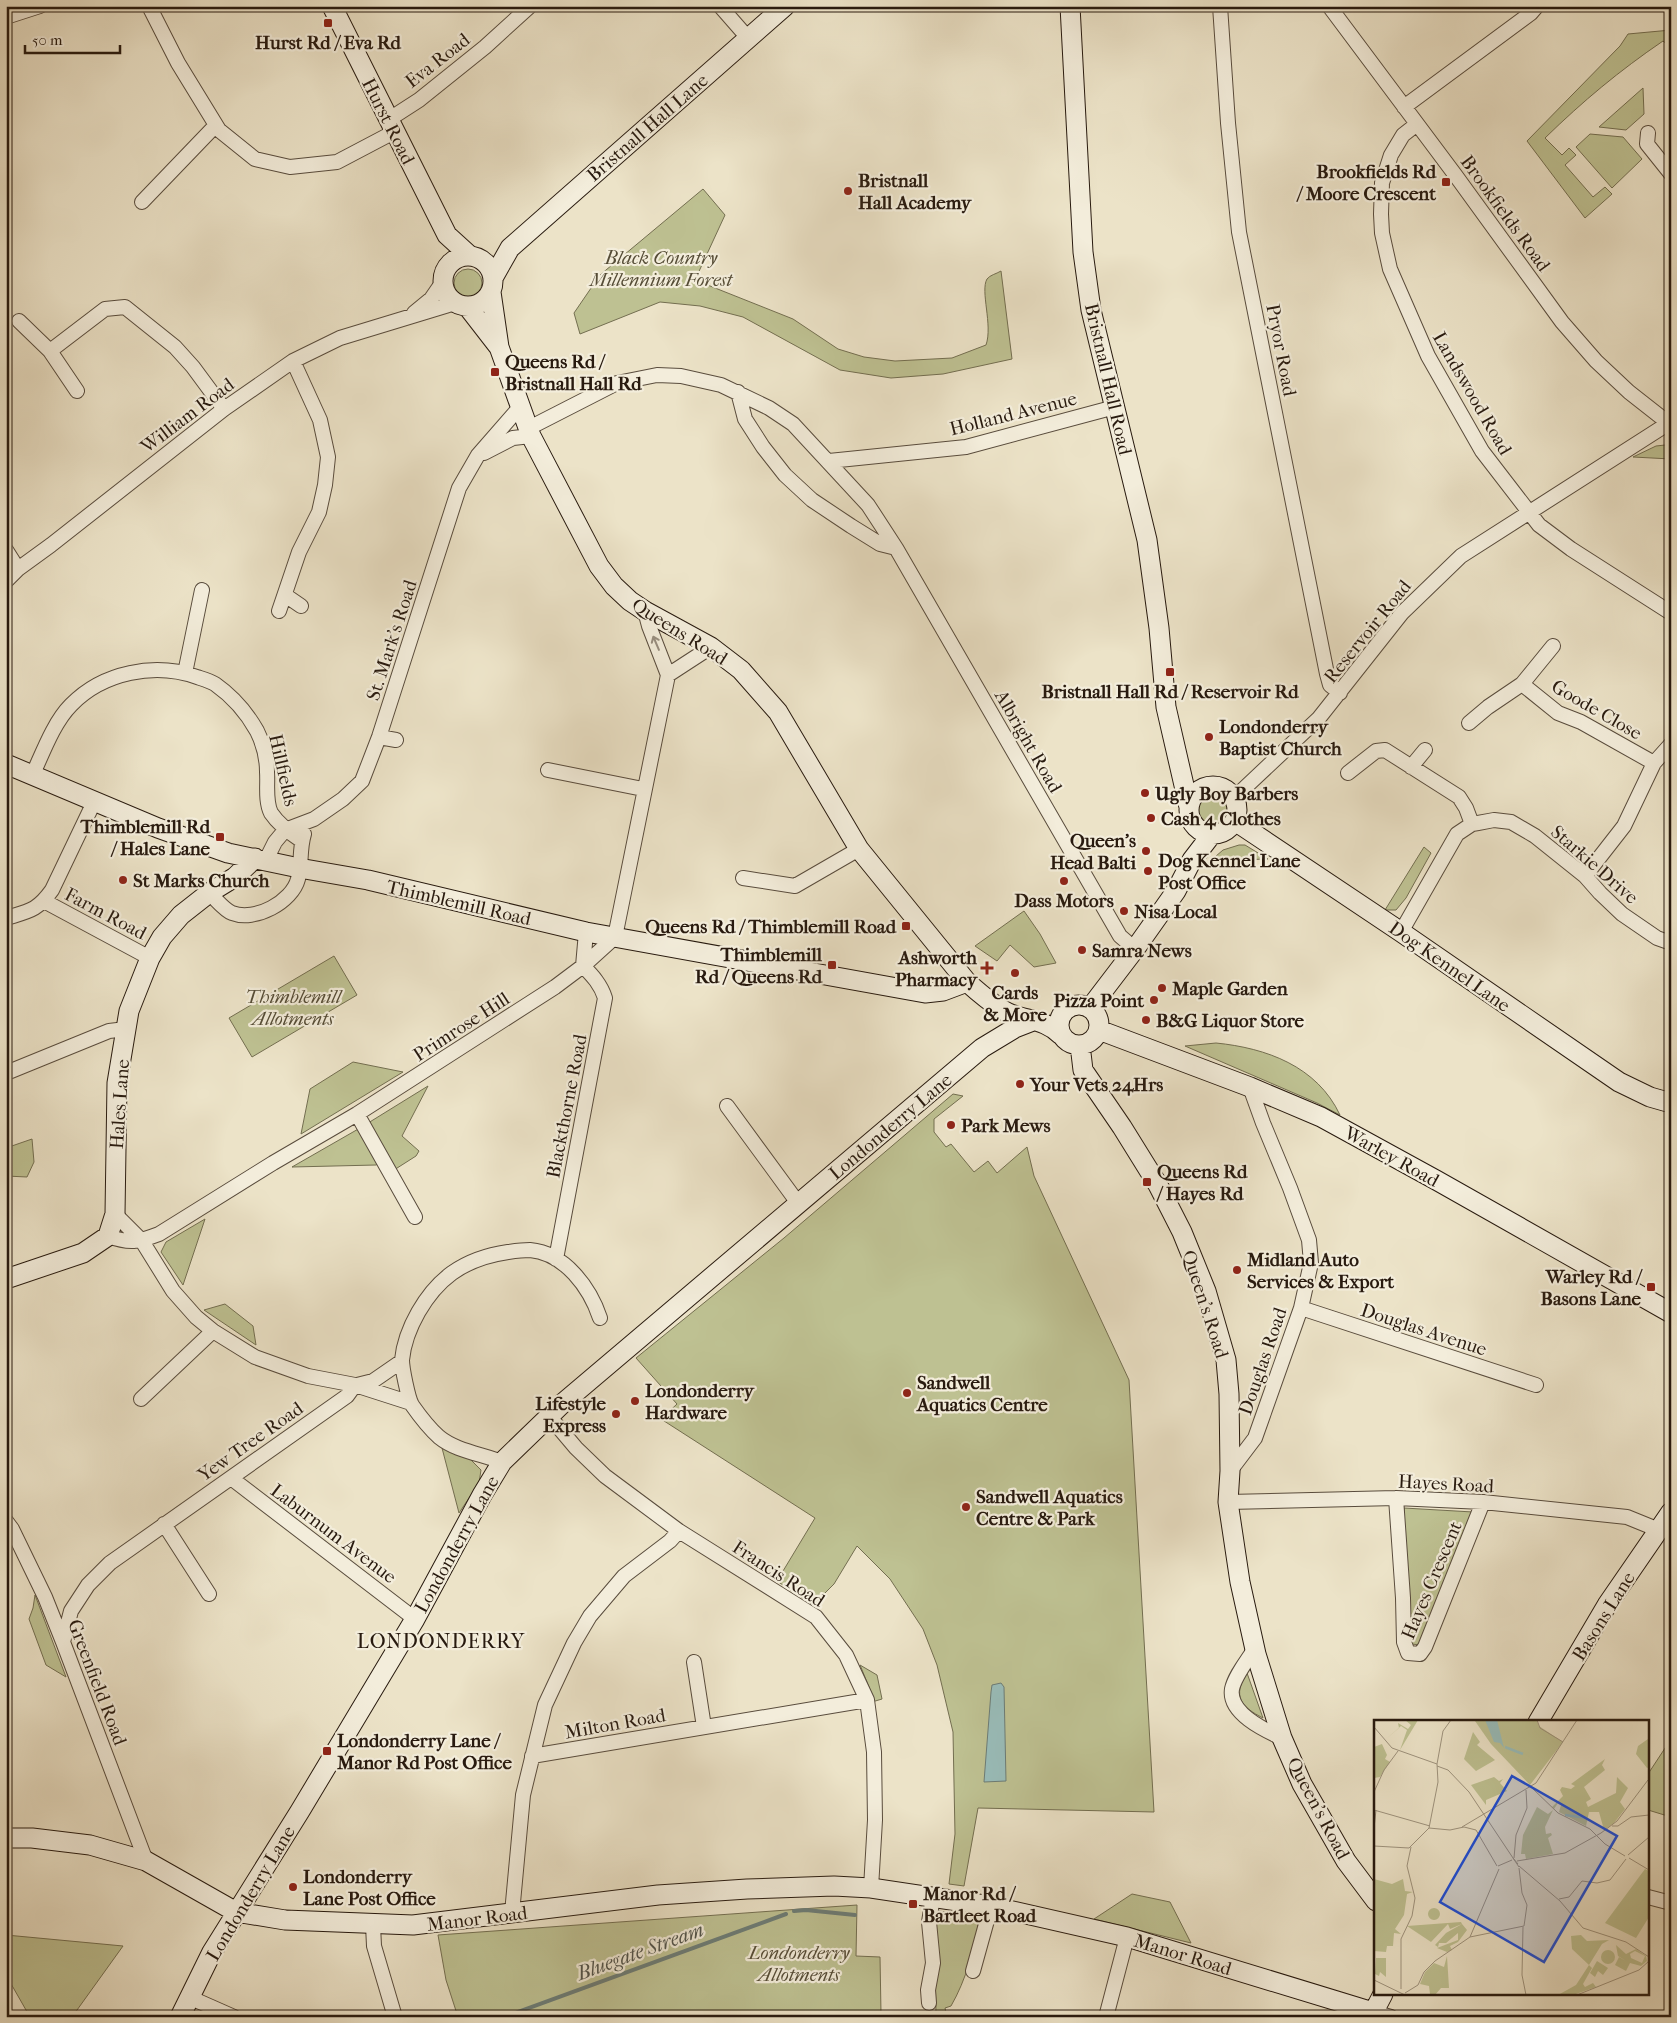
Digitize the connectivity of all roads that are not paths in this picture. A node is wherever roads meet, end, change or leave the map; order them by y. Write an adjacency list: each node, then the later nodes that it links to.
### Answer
1 (40, 6): 11 (street)
2 (149, 6): 15 (street, Eva Road)
3 (332, 6): 16 (street, Hurst Road)
4 (720, 6): 12 (street)
5 (785, 6): 12 (street, Bristnall Hall Lane)
6 (1070, 6): 34 (street, Bristnall Hall Road)
7 (1220, 6): 56 (street, Pryor Road)
8 (1329, 6): 13 (street, Brookfields Road)
9 (1537, 6): 13 (street)
10 (525, 8): 16 (street, Eva Road)
11 (6, 16)
12 (748, 38): 21 (street, Bristnall Hall Lane)
13 (1404, 107): 14 (street, Brookfields Road)
14 (1417, 124): 36 (street, Brookfields Road); 40 (street, Landswood Road)
15 (216, 125): 16 (street, Eva Road); 19 (street)
16 (391, 126): 20 (street, Hurst Road)
17 (1648, 133): 18 (street)
18 (1671, 174)
19 (142, 202)
20 (446, 235): 22 (street, Hurst Road); 23 (street, Hurst Road)
21 (510, 248): 22 (street, Bristnall Hall Lane); 24 (street, Bristnall Hall Lane)
22 (475, 257): 23 (street); 24 (street)
23 (444, 276): 25 (street); 26 (street, William Road)
24 (492, 285): 25 (street); 28 (street, Queens Road)
25 (461, 305): 26 (street, William Road); 28 (street, Queens Road)
26 (412, 316): 30 (street, William Road)
27 (18, 321): 29 (street)
28 (499, 347): 33 (street, Queens Road)
29 (50, 351): 31 (street); 35 (street)
30 (293, 361): 35 (street, William Road); 46 (street)
31 (77, 391)
32 (738, 392): 37 (street, Albright Road); 39 (street, Albright Road); 41 (street)
33 (520, 407): 37 (street, Queens Road); 38 (street, St. Mark's Road)
34 (1115, 407): 39 (street, Holland Avenue); 61 (street, Bristnall Hall Road)
35 (224, 409): 43 (street, William Road)
36 (1670, 424): 40 (street, Reservoir Road)
37 (530, 432): 38 (street); 49 (street, Queens Road)
38 (478, 455): 58 (street, St. Mark's Road)
39 (829, 461): 41 (street, Albright Road)
40 (1528, 512): 50 (street, Landswood Road); 56 (street, Reservoir Road)
41 (896, 548): 94 (street, Albright Road)
42 (6, 550): 43 (street)
43 (18, 569): 44 (street, William Road)
44 (6, 581)
45 (202, 590): 53 (street)
46 (285, 595): 47 (street); 48 (street)
47 (300, 606)
48 (279, 610)
49 (645, 611): 52 (street, Queens Road); 54 (street, one-way to 49)
50 (1671, 613)
51 (1553, 646): 55 (street, Goode Close)
52 (711, 647): 54 (street); 80 (street, Queens Road)
53 (185, 673): 68 (street, Hillfields); 77 (street, Hillfields)
54 (668, 675): 70 (street)
55 (1522, 684): 57 (street, Goode Close); 64 (street, Goode Close)
56 (1340, 693): 71 (street, Reservoir Road)
57 (1469, 722)
58 (380, 737): 59 (street); 74 (street, St. Mark's Road)
59 (396, 740)
60 (1671, 744): 64 (street, Goode Close)
61 (1175, 749): 69 (street, Bristnall Hall Road); 73 (street, Bristnall Hall Road)
62 (1425, 750): 65 (street)
63 (6, 764): 68 (street, Thimblemill Road)
64 (1654, 764): 85 (street, Goode Close)
65 (1411, 767): 67 (street); 76 (street)
66 (548, 770): 70 (street)
67 (1348, 773)
68 (33, 774): 72 (street, Thimblemill Road)
69 (1205, 788): 71 (street); 73 (street)
70 (643, 789): 92 (street)
71 (1234, 798): 75 (street)
72 (95, 800): 81 (street, Thimblemill Road); 88 (street, Farm Road)
73 (1189, 809): 78 (street); 83 (street)
74 (314, 819): 77 (street, St. Mark's Road); 79 (street, St. Mark's Road)
75 (1234, 821): 78 (street); 91 (street, Dog Kennel Lane)
76 (1472, 824): 85 (street, Starkie Drive); 91 (street)
77 (286, 830): 79 (street, Hillfields); 82 (street)
78 (1212, 834): 83 (street)
79 (302, 840): 84 (street, St. Mark's Road)
80 (859, 849): 86 (street); 96 (street, Queens Road)
81 (228, 853): 82 (street, Thimblemill Road); 87 (street, Hales Lane)
82 (260, 859): 84 (street, Thimblemill Road); 87 (street, Hales Lane)
83 (1192, 860): 94 (street)
84 (299, 868): 87 (street, St. Mark's Road); 90 (street, Thimblemill Road)
85 (1585, 876): 93 (street, Starkie Drive)
86 (743, 878)
87 (211, 892): 95 (street, Hales Lane)
88 (44, 901): 89 (street, Farm Road); 95 (street, Farm Road)
89 (6, 918)
90 (586, 932): 92 (street, Thimblemill Road); 97 (street)
91 (1401, 932): 111 (street, Dog Kennel Lane)
92 (615, 937): 97 (street); 99 (street, Thimblemill Road)
93 (1671, 943)
94 (1135, 949): 101 (street)
95 (150, 958): 104 (street, Hales Lane)
96 (952, 964): 98 (street); 99 (street)
97 (583, 966): 113 (street, Primrose Hill); 119 (street, Blackthorne Road)
98 (967, 982): 99 (street, Thimblemill Road); 100 (street)
99 (925, 993)
100 (996, 1004): 102 (street); 103 (street); 108 (street, Londonderry Lane)
101 (1090, 1008): 102 (street); 105 (street)
102 (1064, 1011): 106 (street)
103 (1033, 1021): 106 (street); 108 (street, Londonderry Lane)
104 (126, 1029): 109 (street); 115 (street, Hales Lane)
105 (1099, 1030): 107 (street); 110 (street, Warley Road)
106 (1061, 1035): 107 (street)
107 (1080, 1045): 132 (street, Queen's Road)
108 (982, 1048): 114 (street, Londonderry Lane)
109 (6, 1072)
110 (1250, 1087): 121 (street, Douglas Road); 122 (street, Warley Road)
111 (1671, 1103)
112 (727, 1106): 114 (street)
113 (357, 1114): 116 (street); 118 (street, Primrose Hill)
114 (798, 1203): 130 (street, Londonderry Lane)
115 (115, 1214): 117 (street, Hales Lane); 118 (street)
116 (415, 1217)
117 (108, 1236): 118 (street, Primrose Hill); 120 (street)
118 (142, 1241): 124 (street)
119 (556, 1258): 123 (street); 125 (street)
120 (6, 1279)
121 (1301, 1308): 127 (street, Douglas Avenue); 132 (street, Douglas Road)
122 (1671, 1313)
123 (600, 1318)
124 (213, 1332): 126 (street); 128 (street)
125 (402, 1361): 126 (street); 129 (street)
126 (355, 1385): 129 (street); 133 (street, Yew Tree Road)
127 (1536, 1385)
128 (141, 1399)
129 (411, 1403): 131 (street)
130 (549, 1416): 131 (street, Londonderry Lane); 141 (street, Francis Road)
131 (502, 1462): 143 (street, Londonderry Lane)
132 (1230, 1472): 135 (street, Queen's Road)
133 (231, 1478): 139 (street, Yew Tree Road); 143 (street, Laburnum Avenue)
134 (1396, 1498): 135 (street, Hayes Road); 136 (street, Hayes Road); 136 (street, Hayes Crescent)
135 (1228, 1502): 145 (street, Queen's Road)
136 (1483, 1502): 140 (street, Hayes Road)
137 (1671, 1512): 140 (street, Basons Lane)
138 (6, 1521): 144 (street, Greenfield Road)
139 (164, 1524): 142 (street); 144 (street, Yew Tree Road)
140 (1659, 1530): 148 (street, Basons Lane)
141 (679, 1531): 147 (street, Francis Road); 151 (street)
142 (209, 1594)
143 (415, 1618): 160 (street, Londonderry Lane)
144 (63, 1642): 153 (street, Greenfield Road)
145 (1255, 1648): 150 (street, Queen's Road); 150 (street, Queen's Road)
146 (694, 1662): 149 (street)
147 (867, 1700): 149 (street, Milton Road); 154 (street, Francis Road)
148 (1539, 1720)
149 (704, 1727): 151 (street, Milton Road)
150 (1282, 1738): 156 (street, Queen's Road)
151 (532, 1756): 161 (street)
152 (6, 1838): 153 (street, Manor Road)
153 (146, 1861): 160 (street, Manor Road)
154 (872, 1888): 155 (street, Manor Road); 161 (street, Manor Road)
155 (933, 1897): 159 (street, Manor Road); 167 (street)
156 (1374, 1898)
157 (1650, 1898): 158 (street)
158 (1671, 1903)
159 (991, 1906): 163 (street, Manor Road); 164 (street)
160 (236, 1912): 162 (street, Manor Road); 166 (street, Londonderry Lane)
161 (512, 1913): 162 (street, Manor Road)
162 (373, 1925): 171 (street)
163 (1127, 1938): 168 (street, Manor Road); 172 (street)
164 (973, 1971)
165 (1383, 1996): 168 (street)
166 (191, 1998): 169 (street, Londonderry Lane); 170 (street)
167 (929, 2003)
168 (1378, 2015)
169 (180, 2017)
170 (234, 2017)
171 (395, 2017)
172 (1106, 2017)

